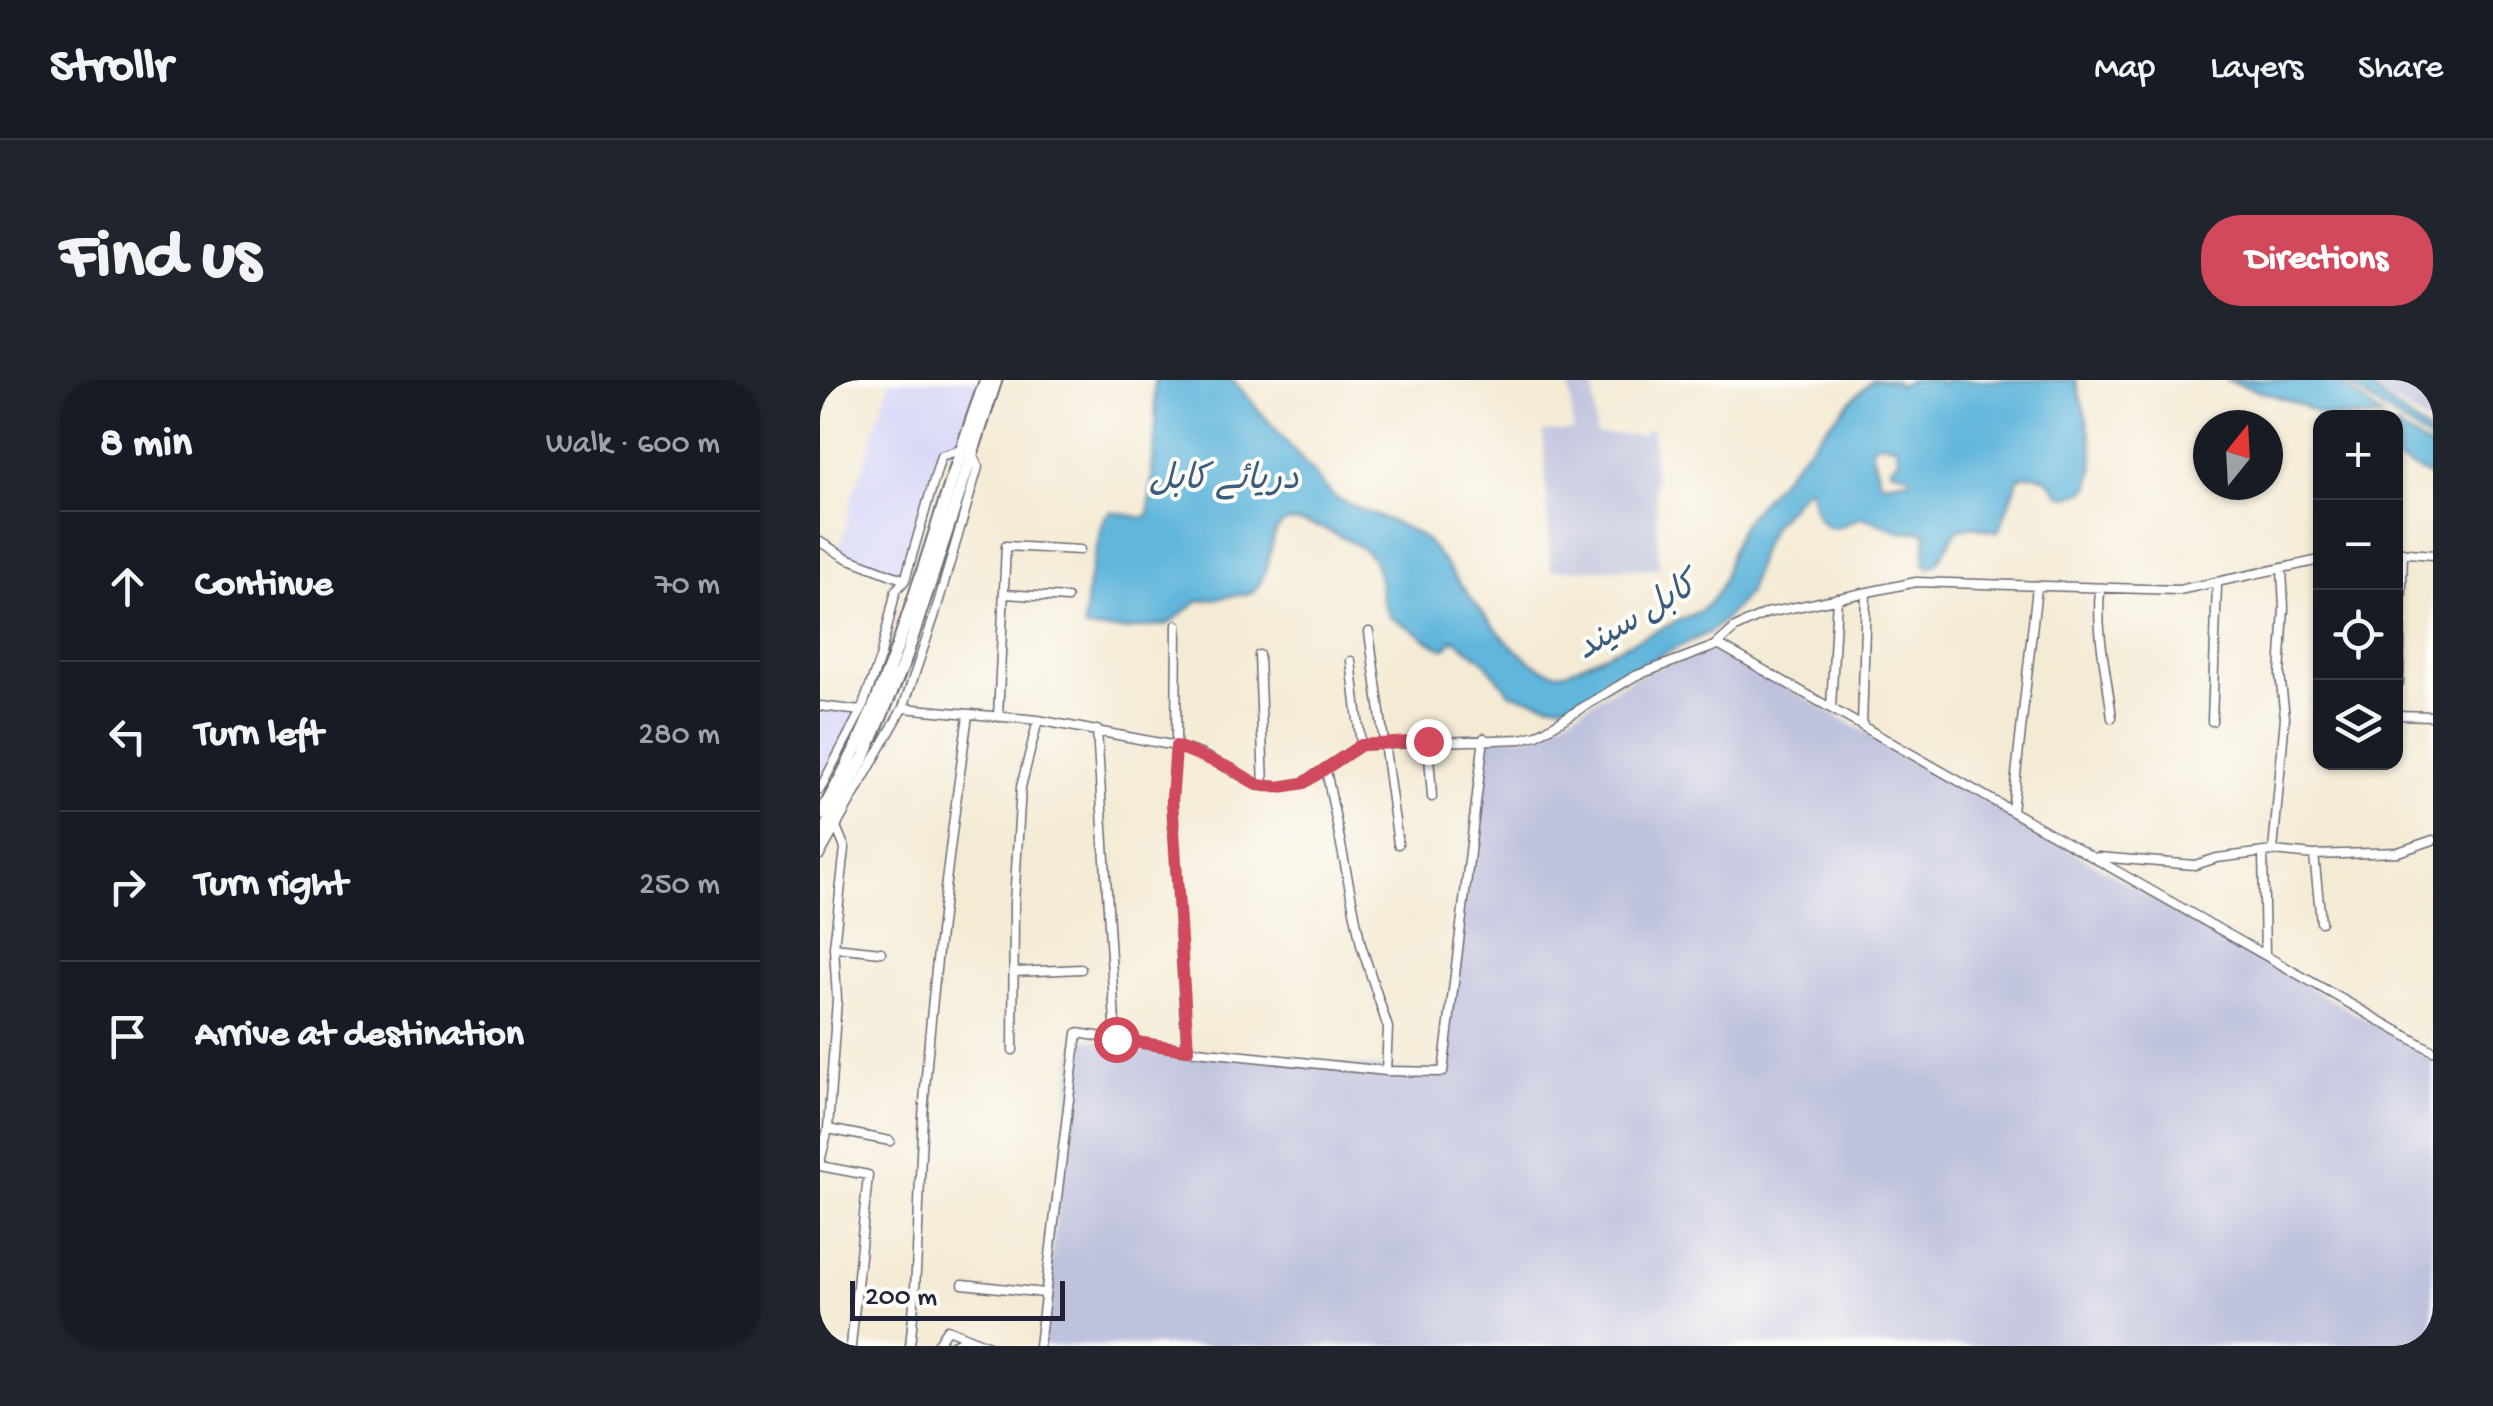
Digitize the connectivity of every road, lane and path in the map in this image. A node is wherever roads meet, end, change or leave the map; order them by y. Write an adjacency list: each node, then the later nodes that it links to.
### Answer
1 (830, 380): 4 (street)
2 (986, 380): 5 (highway)
3 (996, 380): 5 (highway)
4 (820, 406)
5 (966, 450): 12 (street); 28 (street); 49 (highway); 50 (highway)
6 (820, 542): 12 (street)
7 (1080, 550): 18 (street)
8 (2403, 552): 9 (street)
9 (2433, 555)
10 (2313, 562): 11 (street)
11 (2282, 569): 13 (street); 56 (street)
12 (905, 580): 30 (street)
13 (2217, 584): 15 (street); 37 (street)
14 (2037, 588): 15 (street); 17 (street); 51 (street)
15 (2100, 590): 35 (street)
16 (2399, 590): 26 (street)
17 (1866, 593): 20 (street); 38 (street)
18 (1004, 594): 19 (street); 34 (street)
19 (1068, 598)
20 (1837, 598): 23 (street); 29 (street)
21 (1177, 624): 44 (street)
22 (1369, 632): 42 (street)
23 (1718, 644): 29 (street); 40 (street)
24 (1259, 655): 46 (street)
25 (1351, 661): 43 (street)
26 (2399, 680)
27 (820, 706): 30 (street)
28 (902, 708): 31 (street); 49 (street)
29 (1832, 708): 38 (street)
30 (861, 711): 47 (street)
31 (968, 715): 34 (street); 77 (street)
32 (2403, 715): 33 (street)
33 (2433, 716)
34 (998, 718): 36 (street)
35 (2112, 718)
36 (1038, 720): 39 (street); 65 (street)
37 (2212, 721)
38 (1862, 726): 51 (street)
39 (1097, 730): 44 (street); 66 (street)
40 (1484, 738): 41 (street); 70 (street)
41 (1428, 741): 42 (street); 48 (street)
42 (1382, 742): 43 (street); 55 (street)
43 (1361, 745): 45 (street)
44 (1176, 746): 46 (street); 68 (street)
45 (1326, 770): 46 (street); 70 (street)
46 (1264, 786)
47 (820, 789)
48 (1432, 797)
49 (846, 801): 52 (street); 53 (highway)
50 (822, 807)
51 (2012, 811): 59 (street)
52 (837, 829): 58 (street); 61 (street)
53 (820, 838)
54 (2433, 840): 57 (street)
55 (1398, 844)
56 (2268, 852): 57 (street); 59 (street); 63 (street)
57 (2314, 855): 60 (street)
58 (820, 856)
59 (2093, 857): 63 (street)
60 (2321, 922)
61 (834, 947): 62 (street); 71 (street)
62 (882, 952)
63 (2265, 955): 69 (street)
64 (1080, 969): 65 (street)
65 (1015, 972): 67 (street)
66 (1116, 1039): 68 (street); 75 (street)
67 (1013, 1050)
68 (1188, 1050): 70 (street)
69 (2433, 1051)
70 (1386, 1070)
71 (828, 1128): 72 (street); 73 (street)
72 (890, 1141)
73 (820, 1164): 76 (street)
74 (963, 1284): 75 (street)
75 (1044, 1293): 82 (street)
76 (850, 1346)
77 (910, 1346)
78 (936, 1346): 81 (street)
79 (951, 1346): 80 (street)
80 (971, 1346)
81 (989, 1346)
82 (1039, 1346)

